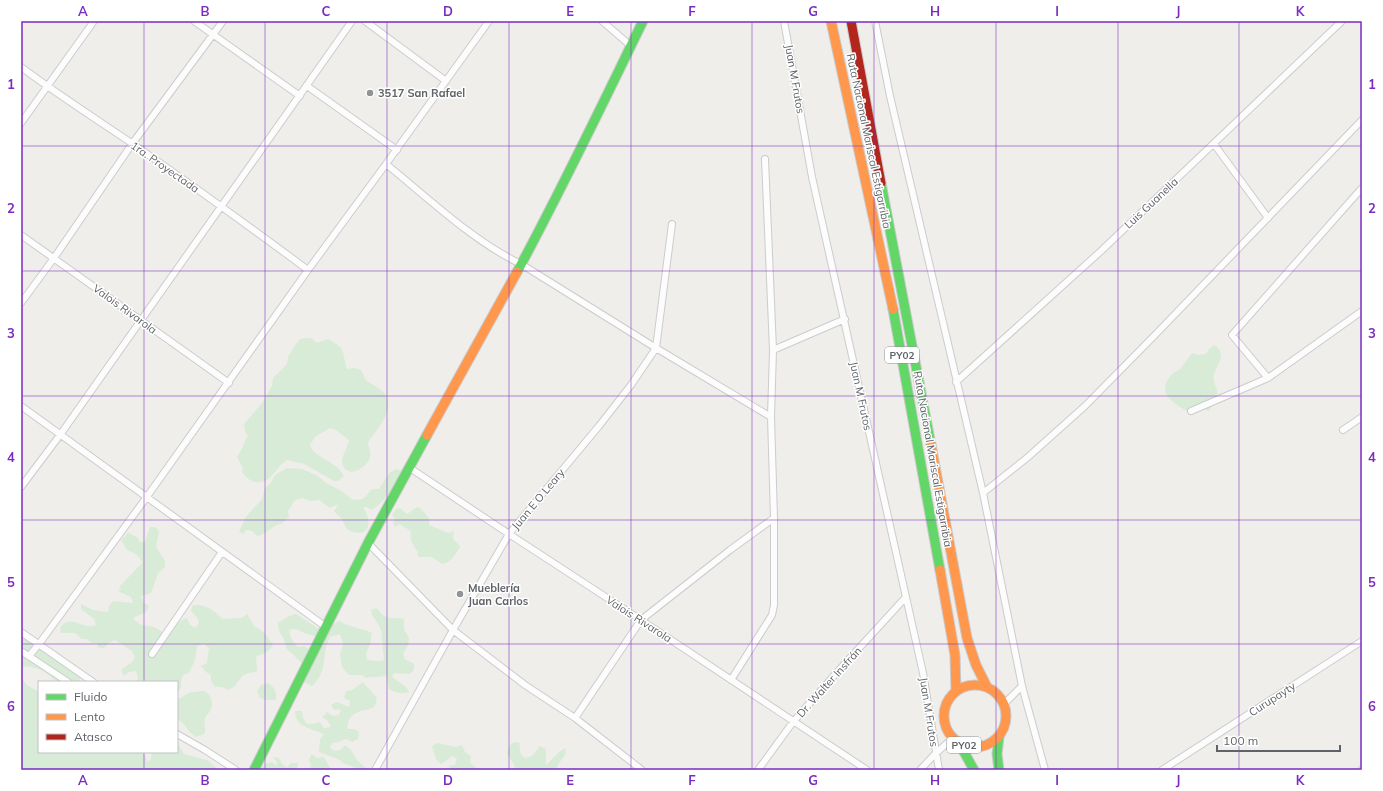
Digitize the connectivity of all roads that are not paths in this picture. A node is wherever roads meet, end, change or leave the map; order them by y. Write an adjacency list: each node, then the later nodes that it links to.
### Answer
1 (94, 21): 18 (street)
2 (194, 21): 14 (street)
3 (223, 21): 14 (street)
4 (352, 21): 19 (street)
5 (365, 21): 17 (street)
6 (489, 21): 17 (street)
7 (602, 21): 15 (street)
8 (643, 21): 15 (main road)
9 (784, 21): 38 (street, Juan M Frutos)
10 (830, 21): 74 (main road, Ruta Nacional Mariscal Estigarribia / PY02)
11 (851, 21): 73 (main road, Ruta Nacional Mariscal Estigarribia / PY02)
12 (875, 21): 43 (street)
13 (1342, 21): 24 (street, Luis Guanella)
14 (214, 35): 20 (street); 23 (street)
15 (631, 46): 34 (main road)
16 (21, 67): 18 (street, 1ra. Proyectada)
17 (446, 81): 25 (street)
18 (47, 86): 22 (street); 23 (street, 1ra. Proyectada)
19 (307, 86): 20 (street); 25 (street)
20 (300, 96): 29 (street)
21 (1362, 120): 30 (street)
22 (21, 123)
23 (132, 144): 29 (street, 1ra. Proyectada); 33 (street)
24 (1214, 144): 30 (street); 43 (street, Luis Guanella)
25 (396, 150): 27 (street)
26 (765, 159): 41 (street)
27 (386, 164): 34 (street); 35 (street)
28 (1362, 188): 42 (street)
29 (220, 206): 35 (street, 1ra. Proyectada); 39 (street)
30 (1268, 218): 53 (street)
31 (672, 224): 40 (street, Juan E O Leary)
32 (21, 235): 33 (street, Valois Rivarola)
33 (54, 258): 36 (street); 39 (street, Valois Rivarola)
34 (521, 264): 40 (street); 51 (main road)
35 (308, 270): 44 (street)
36 (21, 303)
37 (1362, 311): 42 (street)
38 (845, 319): 41 (street); 59 (street, Juan M Frutos)
39 (140, 321): 44 (street, Valois Rivarola); 50 (street)
40 (656, 348): 47 (street); 56 (street, Juan E O Leary)
41 (773, 350): 47 (street)
42 (1268, 378): 46 (street)
43 (956, 382): 53 (street)
44 (229, 383): 54 (street)
45 (21, 406): 50 (street)
46 (1191, 411)
47 (771, 417): 55 (street)
48 (1362, 417): 49 (street)
49 (1342, 430)
50 (60, 435): 52 (street); 54 (street)
51 (410, 468): 56 (street, Valois Rivarola); 57 (main road)
52 (21, 487)
53 (983, 493): 72 (street)
54 (146, 498): 58 (street); 65 (street)
55 (774, 518): 60 (street); 69 (street)
56 (508, 534): 60 (street, Valois Rivarola); 62 (street, Juan E O Leary)
57 (368, 543): 61 (main road); 62 (street)
58 (222, 552): 61 (street); 67 (street)
59 (905, 598): 77 (street, Dr. Walter Insfrán); 81 (street, Juan M Frutos)
60 (640, 620): 69 (street, Valois Rivarola); 76 (street)
61 (326, 627): 84 (main road)
62 (453, 630): 76 (street); 85 (street, Juan E O Leary)
63 (21, 632): 65 (street)
64 (1362, 641): 93 (street, Curupayty)
65 (39, 644): 68 (street); 71 (street)
66 (21, 651): 68 (street)
67 (152, 654)
68 (28, 656): 70 (street)
69 (732, 680): 77 (street, Valois Rivarola)
70 (66, 681)
71 (92, 681)
72 (1022, 686): 75 (street); 92 (street)
73 (987, 687): 74 (main road); 75 (main road, PY02)
74 (956, 691): 80 (main road, PY02)
75 (1004, 704): 79 (main road, PY02)
76 (575, 718): 86 (street)
77 (793, 722): 87 (street, Dr. Walter Insfrán); 88 (street, Valois Rivarola)
78 (178, 735): 83 (street)
79 (998, 737): 80 (main road, PY02); 91 (main road, PY02)
80 (956, 741): 81 (street); 90 (main road, PY02)
81 (935, 754): 82 (street); 89 (street, Juan M Frutos)
82 (922, 769)
83 (236, 770)
84 (254, 770)
85 (375, 770)
86 (642, 770)
87 (758, 770)
88 (867, 770)
89 (938, 770)
90 (974, 770)
91 (999, 770)
92 (1045, 770)
93 (1162, 770)

